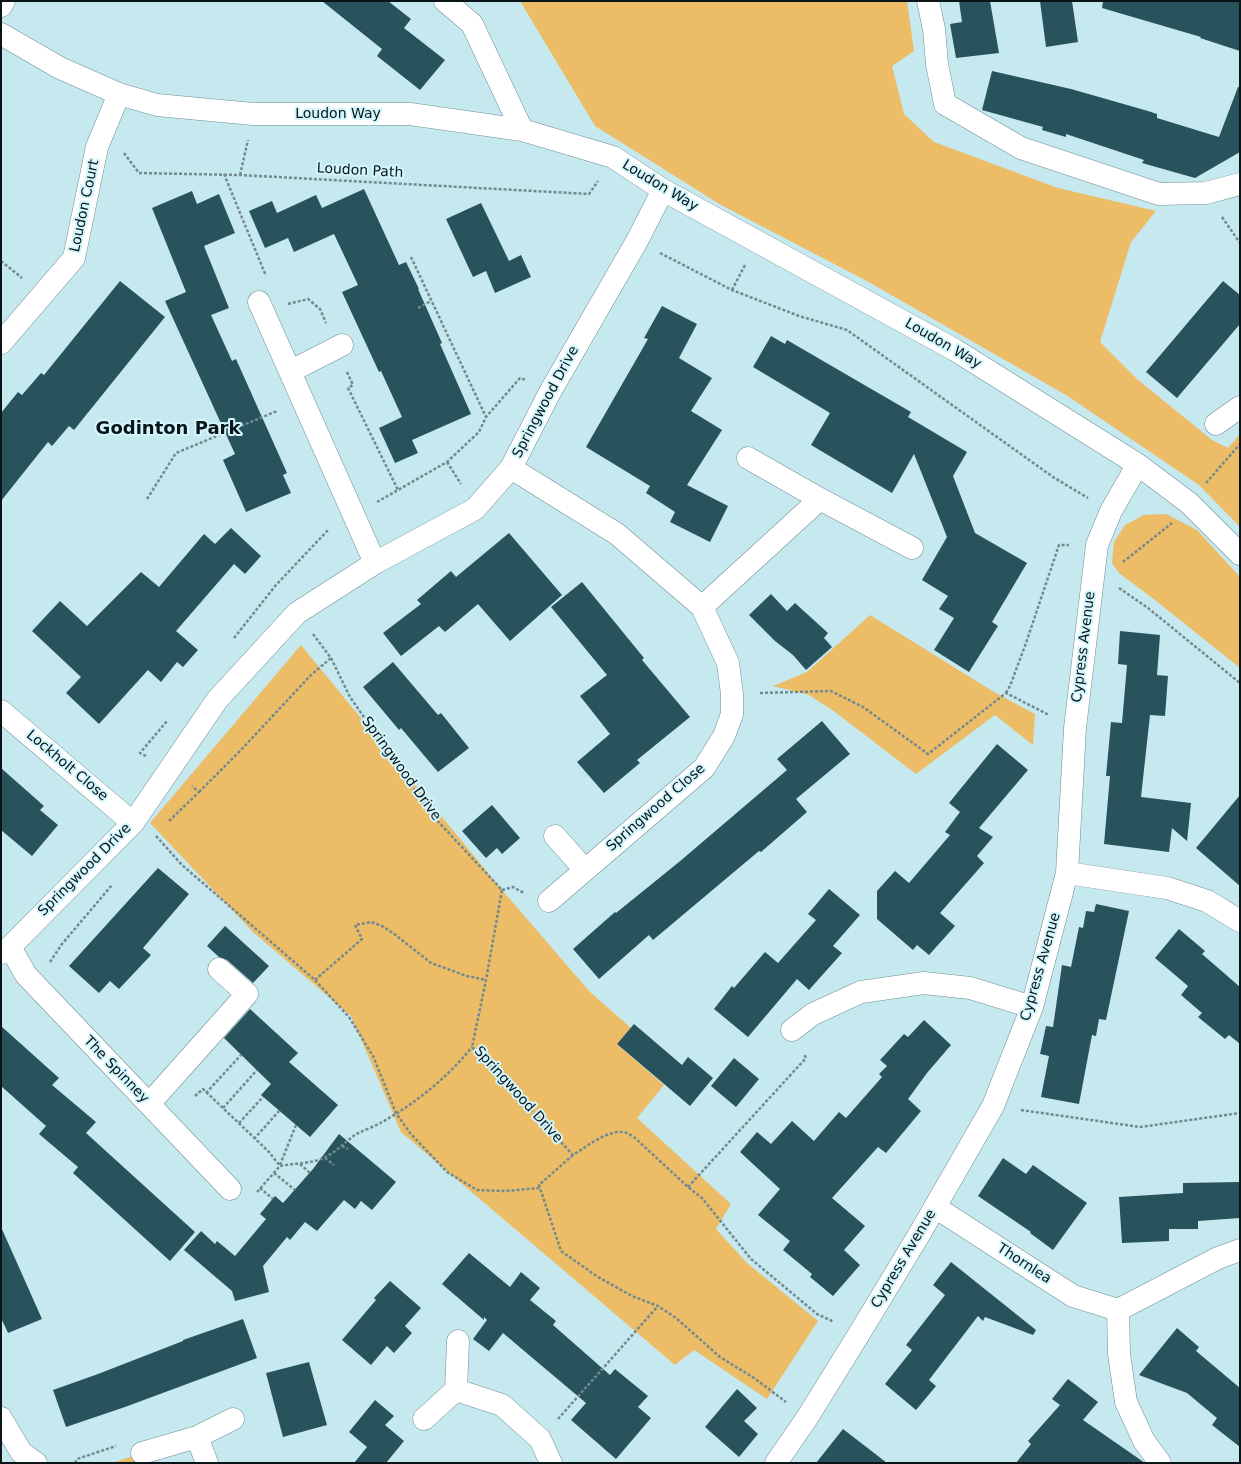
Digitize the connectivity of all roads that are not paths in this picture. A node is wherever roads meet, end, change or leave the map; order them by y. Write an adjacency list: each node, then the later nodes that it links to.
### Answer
1 (4, 1): 4 (street)
2 (445, 1): 7 (street)
3 (928, 1): 8 (street)
4 (1, 6)
5 (1, 34): 6 (street, Loudon Way)
6 (119, 94): 7 (street, Loudon Way); 11 (street, Loudon Court)
7 (522, 130): 9 (street, Loudon Way)
8 (1240, 184)
9 (663, 190): 17 (street, Loudon Way); 18 (street, Springwood Drive)
10 (266, 298): 13 (street)
11 (1, 343)
12 (339, 347): 13 (street)
13 (290, 371): 22 (street)
14 (1240, 407): 15 (street)
15 (1216, 424)
16 (748, 458): 19 (street)
17 (1137, 464): 21 (street, Loudon Way); 28 (street, Cypress Avenue)
18 (511, 468): 22 (street, Springwood Drive); 23 (street, Springwood Close)
19 (820, 500): 20 (street); 23 (street)
20 (912, 548)
21 (1240, 554)
22 (375, 563): 25 (street, Springwood Drive)
23 (702, 607): 27 (street, Springwood Close)
24 (1, 711): 25 (street, Lockholt Close)
25 (133, 823): 31 (street, Springwood Drive)
26 (555, 836): 27 (street)
27 (585, 870): 29 (street, Springwood Close)
28 (1066, 873): 30 (street); 33 (street, Cypress Avenue)
29 (549, 901)
30 (1240, 921)
31 (5, 950): 35 (street, The Spinney)
32 (219, 969): 35 (street)
33 (1032, 1007): 34 (street); 37 (street, Cypress Avenue)
34 (792, 1030)
35 (149, 1104): 36 (street, The Spinney)
36 (230, 1189)
37 (935, 1207): 39 (street, Thornlea); 50 (street, Cypress Avenue)
38 (1240, 1250): 39 (street)
39 (1118, 1310): 51 (street)
40 (458, 1342): 41 (street)
41 (456, 1390): 44 (street); 49 (street)
42 (1, 1418): 47 (street)
43 (233, 1419): 45 (street)
44 (424, 1419)
45 (197, 1438): 46 (street); 48 (street)
46 (142, 1453)
47 (24, 1459)
48 (207, 1463)
49 (551, 1463)
50 (776, 1463)
51 (1160, 1463)

